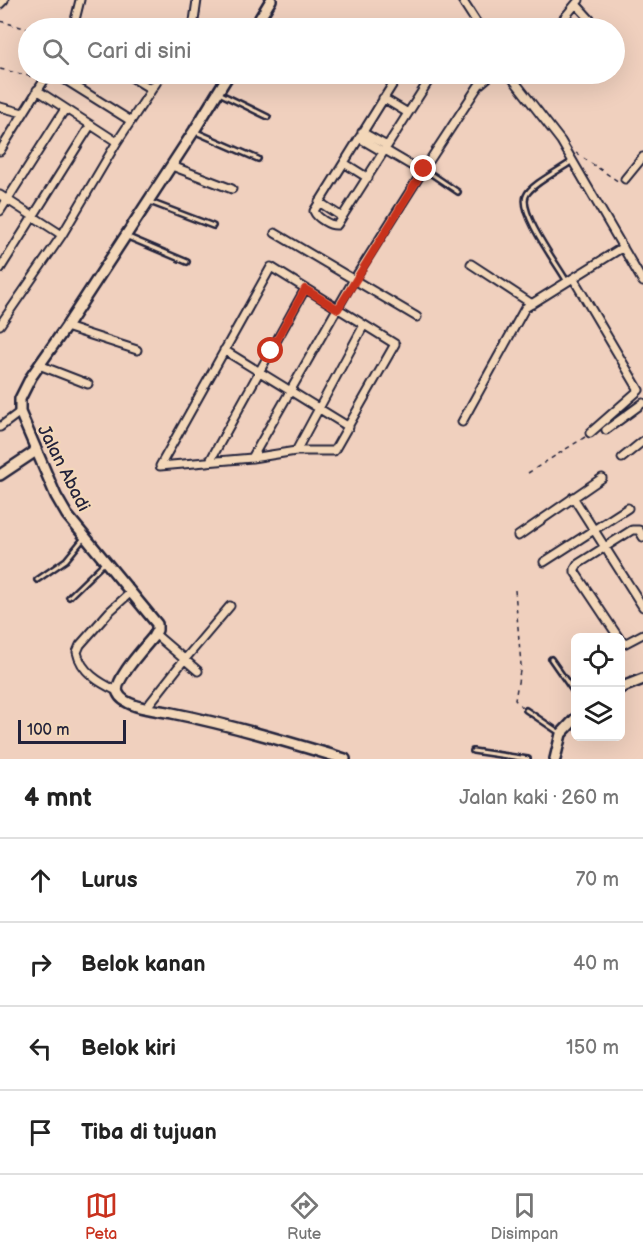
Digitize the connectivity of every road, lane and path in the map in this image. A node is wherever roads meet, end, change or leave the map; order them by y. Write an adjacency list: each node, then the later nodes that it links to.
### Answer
1 (4, 0): 7 (street)
2 (80, 0): 8 (street)
3 (196, 0): 9 (street)
4 (271, 0): 10 (street)
5 (462, 0): 11 (street)
6 (578, 2): 12 (street); 13 (street)
7 (0, 4)
8 (76, 18)
9 (194, 18)
10 (260, 18)
11 (474, 18)
12 (564, 18)
13 (590, 18)
14 (0, 21): 15 (path)
15 (18, 27)
16 (0, 69): 17 (path)
17 (18, 72)
18 (41, 84): 28 (street)
19 (72, 84): 36 (street)
20 (143, 84): 27 (street)
21 (155, 84): 27 (street)
22 (223, 84): 29 (street, Jalan Abadi)
23 (392, 84): 30 (street)
24 (427, 84): 34 (street)
25 (480, 84): 49 (street)
26 (520, 84): 40 (street)
27 (151, 89): 36 (street)
28 (37, 90): 32 (street); 33 (street)
29 (218, 93): 35 (lane); 38 (street, Jalan Abadi)
30 (383, 98): 34 (street); 39 (street)
31 (0, 107): 33 (street)
32 (65, 109): 37 (street); 55 (street)
33 (23, 113): 43 (street)
34 (408, 114): 42 (street)
35 (268, 117)
36 (131, 121): 41 (street)
37 (90, 126): 41 (street); 59 (street)
38 (194, 131): 45 (lane); 48 (street, Jalan Abadi)
39 (360, 135): 42 (street); 47 (street)
40 (561, 141): 46 (street); 51 (path)
41 (117, 142): 63 (street)
42 (385, 149): 49 (street); 50 (street)
43 (0, 151)
44 (643, 157): 51 (street)
45 (258, 159)
46 (573, 161): 65 (street); 69 (lane)
47 (344, 163): 50 (street); 57 (street)
48 (172, 166): 52 (street); 56 (street, Jalan Abadi)
49 (424, 169): 53 (lane); 70 (street)
50 (368, 178): 60 (street)
51 (625, 179)
52 (232, 189)
53 (458, 192)
54 (0, 195): 55 (street)
55 (8, 200): 58 (street); 59 (street)
56 (148, 201): 61 (lane); 64 (street, Jalan Abadi)
57 (319, 202): 60 (street); 60 (street)
58 (0, 211)
59 (34, 217): 63 (street); 68 (street)
60 (342, 217)
61 (213, 226)
62 (275, 233): 70 (street)
63 (62, 234): 76 (street)
64 (125, 236): 66 (lane); 78 (street, Jalan Abadi)
65 (623, 247): 69 (street); 71 (street)
66 (187, 262)
67 (471, 264): 73 (street)
68 (0, 268)
69 (570, 280): 73 (street); 92 (street)
70 (353, 281): 74 (street); 75 (street)
71 (643, 282)
72 (305, 289): 74 (street); 80 (street); 82 (street)
73 (532, 304): 88 (street)
74 (338, 309): 77 (street); 84 (street)
75 (417, 317)
76 (0, 325)
77 (364, 325): 86 (street); 90 (street)
78 (66, 327): 79 (street); 81 (street, Jalan Abadi)
79 (137, 350)
80 (224, 350): 82 (street); 98 (street)
81 (39, 365): 83 (street); 87 (street, Jalan Abadi)
82 (259, 372): 84 (street); 98 (street)
83 (87, 384)
84 (291, 392): 86 (street); 96 (street)
85 (643, 403): 91 (street)
86 (319, 409): 90 (street); 95 (street)
87 (20, 412): 89 (street); 94 (street, Jalan Abadi)
88 (462, 423)
89 (0, 427)
90 (349, 427): 95 (street)
91 (606, 430)
92 (590, 434): 99 (path)
93 (643, 441): 97 (street)
94 (36, 451): 100 (street); 106 (street, Jalan Abadi)
95 (297, 451): 96 (street)
96 (252, 458): 98 (street)
97 (622, 458)
98 (210, 462)
99 (528, 473)
100 (0, 476)
101 (602, 478): 102 (street)
102 (573, 497): 104 (street); 105 (street)
103 (628, 508): 104 (street)
104 (593, 530): 108 (street); 110 (street)
105 (518, 536)
106 (85, 537): 109 (street, Jalan Abadi); 111 (lane)
107 (643, 537): 108 (street)
108 (604, 548): 116 (street); 117 (street)
109 (105, 562): 113 (street, Jalan Abadi); 114 (lane)
110 (544, 562)
111 (37, 580)
112 (515, 590): 129 (path)
113 (130, 593): 118 (street, Jalan Abadi); 127 (street)
114 (69, 597)
115 (230, 606): 121 (street)
116 (643, 607)
117 (616, 633)
118 (155, 634): 121 (street); 127 (street)
119 (643, 634): 120 (street)
120 (625, 644)
121 (185, 659): 123 (street); 128 (street)
122 (551, 659): 126 (lane)
123 (198, 670)
124 (643, 679): 125 (street)
125 (623, 687)
126 (571, 688)
127 (117, 691): 128 (street)
128 (147, 707): 133 (street)
129 (526, 710): 131 (lane)
130 (571, 722): 131 (street)
131 (561, 734): 135 (street)
132 (473, 751): 134 (lane)
133 (345, 759)
134 (528, 759)
135 (555, 759)

